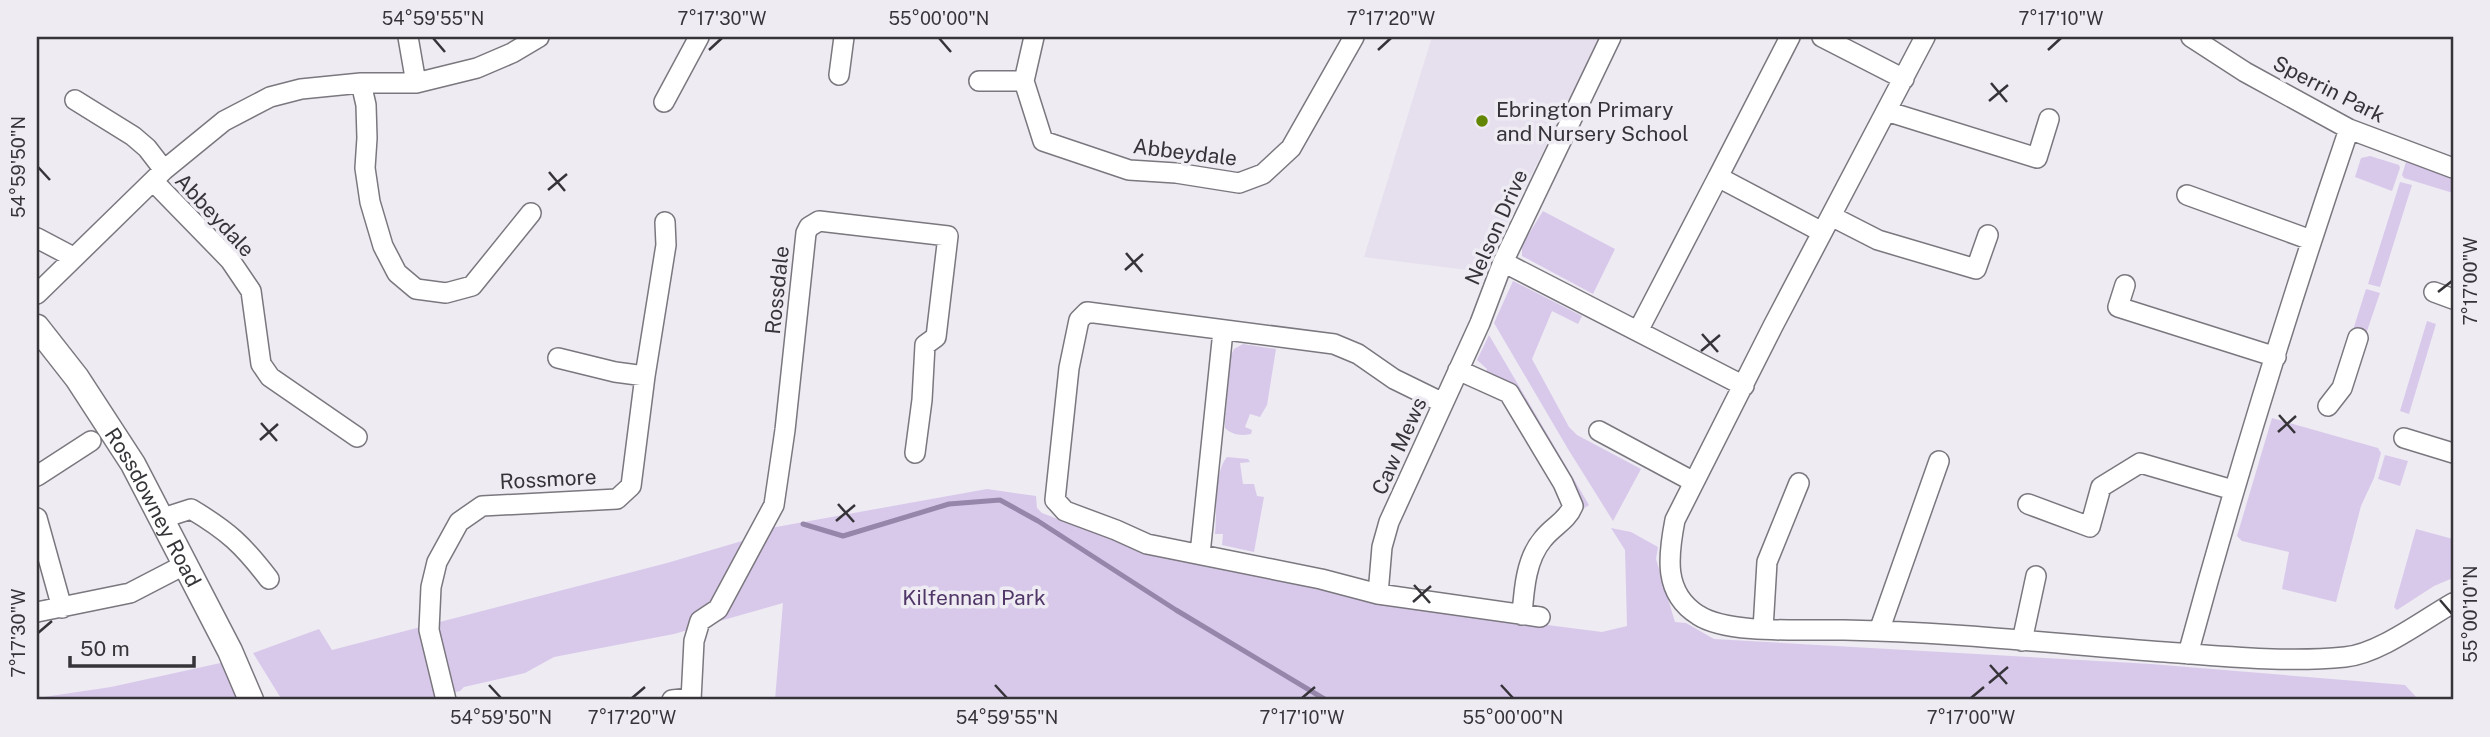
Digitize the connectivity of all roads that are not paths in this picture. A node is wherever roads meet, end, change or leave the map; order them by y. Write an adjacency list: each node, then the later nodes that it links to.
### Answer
1 (408, 37): 17 (street)
2 (539, 37): 17 (street, Abbeydale)
3 (699, 37): 19 (street)
4 (844, 37): 12 (street)
5 (1034, 37): 15 (street)
6 (1354, 37): 15 (street, Abbeydale)
7 (1611, 37): 34 (street, Nelson Drive)
8 (1790, 37): 25 (street)
9 (1822, 37): 13 (street)
10 (1926, 37): 13 (street)
11 (2191, 37): 22 (street, Sperrin Park)
12 (839, 75)
13 (1904, 79): 20 (street)
14 (979, 81): 15 (street)
15 (1024, 81)
16 (361, 83): 17 (street, Abbeydale); 24 (street, Abbeydale); 27 (street)
17 (416, 83)
18 (75, 100): 24 (street, Abbeydale)
19 (664, 102)
20 (1886, 111): 21 (street); 29 (street)
21 (2049, 119)
22 (2349, 129): 23 (street, Sperrin Park); 32 (street)
23 (2453, 167)
24 (159, 176): 33 (street, Abbeydale); 52 (street, Abbeydale)
25 (1718, 177): 29 (street); 42 (street)
26 (2187, 195): 32 (street)
27 (531, 213)
28 (665, 222): 47 (street, Rossmore)
29 (1826, 224): 30 (street); 48 (street)
30 (1988, 235)
31 (37, 238): 33 (street)
32 (2311, 240): 44 (street)
33 (73, 257): 37 (street, Abbeydale)
34 (1503, 262): 39 (street, Nelson Drive); 42 (street)
35 (2125, 285): 44 (street)
36 (2434, 292): 38 (street)
37 (37, 294)
38 (2453, 299)
39 (1480, 323): 46 (street, Caw Mews)
40 (37, 327): 64 (main road, Rossdowney Road)
41 (1223, 331): 49 (street); 65 (street); 65 (street)
42 (1638, 331): 48 (street)
43 (2358, 338): 50 (street)
44 (2276, 357): 61 (street)
45 (558, 358): 47 (street)
46 (1458, 370): 49 (street, Caw Mews); 69 (street)
47 (645, 376): 79 (street, Rossmore)
48 (1744, 386): 59 (street)
49 (1443, 403): 69 (street, Caw Mews)
50 (2328, 406)
51 (1599, 430): 59 (street)
52 (357, 437)
53 (2404, 438): 56 (street)
54 (91, 441): 58 (street)
55 (915, 453): 77 (street, Rossdale)
56 (2453, 453)
57 (1939, 461): 74 (street)
58 (37, 476)
59 (1694, 482): 73 (street)
60 (1799, 483): 73 (street)
61 (2233, 490): 62 (street); 76 (street)
62 (2028, 504)
63 (37, 518): 71 (street)
64 (160, 519): 66 (main road, Rossdowney Road); 68 (street)
65 (1200, 554): 69 (street)
66 (186, 564): 71 (street); 78 (main road, Rossdowney Road)
67 (2036, 576): 75 (street)
68 (269, 579)
69 (1378, 594)
70 (2453, 603): 76 (street)
71 (62, 608): 72 (street)
72 (37, 611)
73 (1763, 629): 74 (street)
74 (1878, 631): 75 (street)
75 (2022, 641): 76 (street)
76 (2188, 654)
77 (685, 699)
78 (251, 700)
79 (446, 700)

